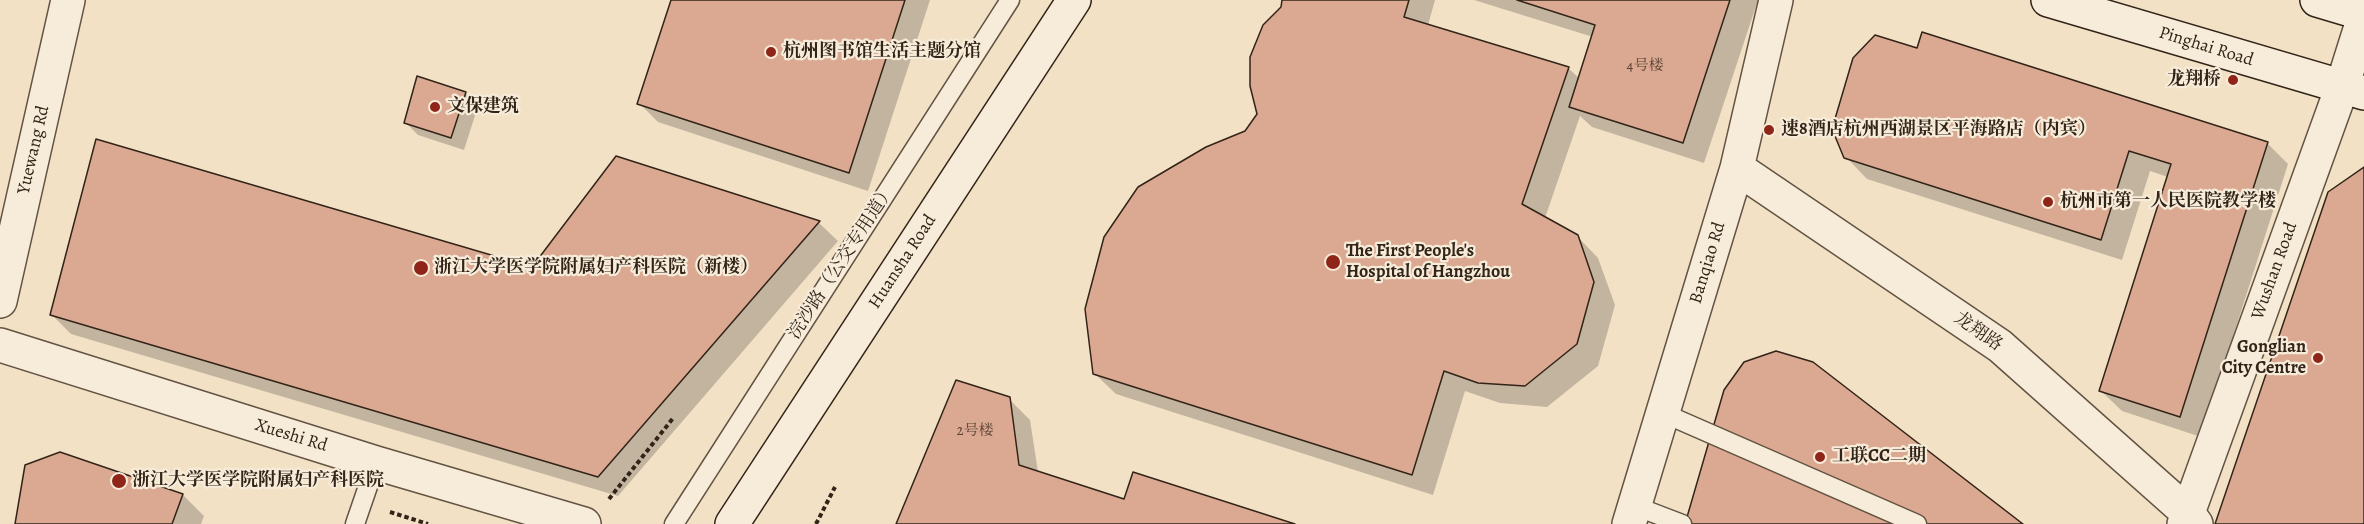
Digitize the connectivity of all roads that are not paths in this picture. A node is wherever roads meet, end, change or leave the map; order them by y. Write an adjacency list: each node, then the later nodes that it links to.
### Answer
1 (68, 0): 10 (street, Yuewang Rd)
2 (1010, 0): 18 (lane, 浣沙路（公交专用道）)
3 (1074, 0): 19 (street, Huansha Road)
4 (1776, 0): 9 (street, Banqiao Rd)
5 (2048, 0): 8 (street, Pinghai Road)
6 (2317, 0): 7 (street)
7 (2364, 16): 8 (street, Wushan Road)
8 (2353, 90): 16 (street, Wushan Road)
9 (1737, 168): 12 (street, Banqiao Rd); 16 (street, 龙翔路)
10 (0, 301)
11 (0, 345): 13 (street, Xueshi Rd)
12 (1663, 413): 15 (street, Banqiao Rd); 21 (lane)
13 (376, 463): 14 (street, Xueshi Rd); 17 (lane)
14 (594, 515)
15 (1632, 515): 20 (lane)
16 (2189, 520)
17 (355, 524)
18 (674, 524)
19 (732, 524)
20 (1682, 524)
21 (1917, 524)

